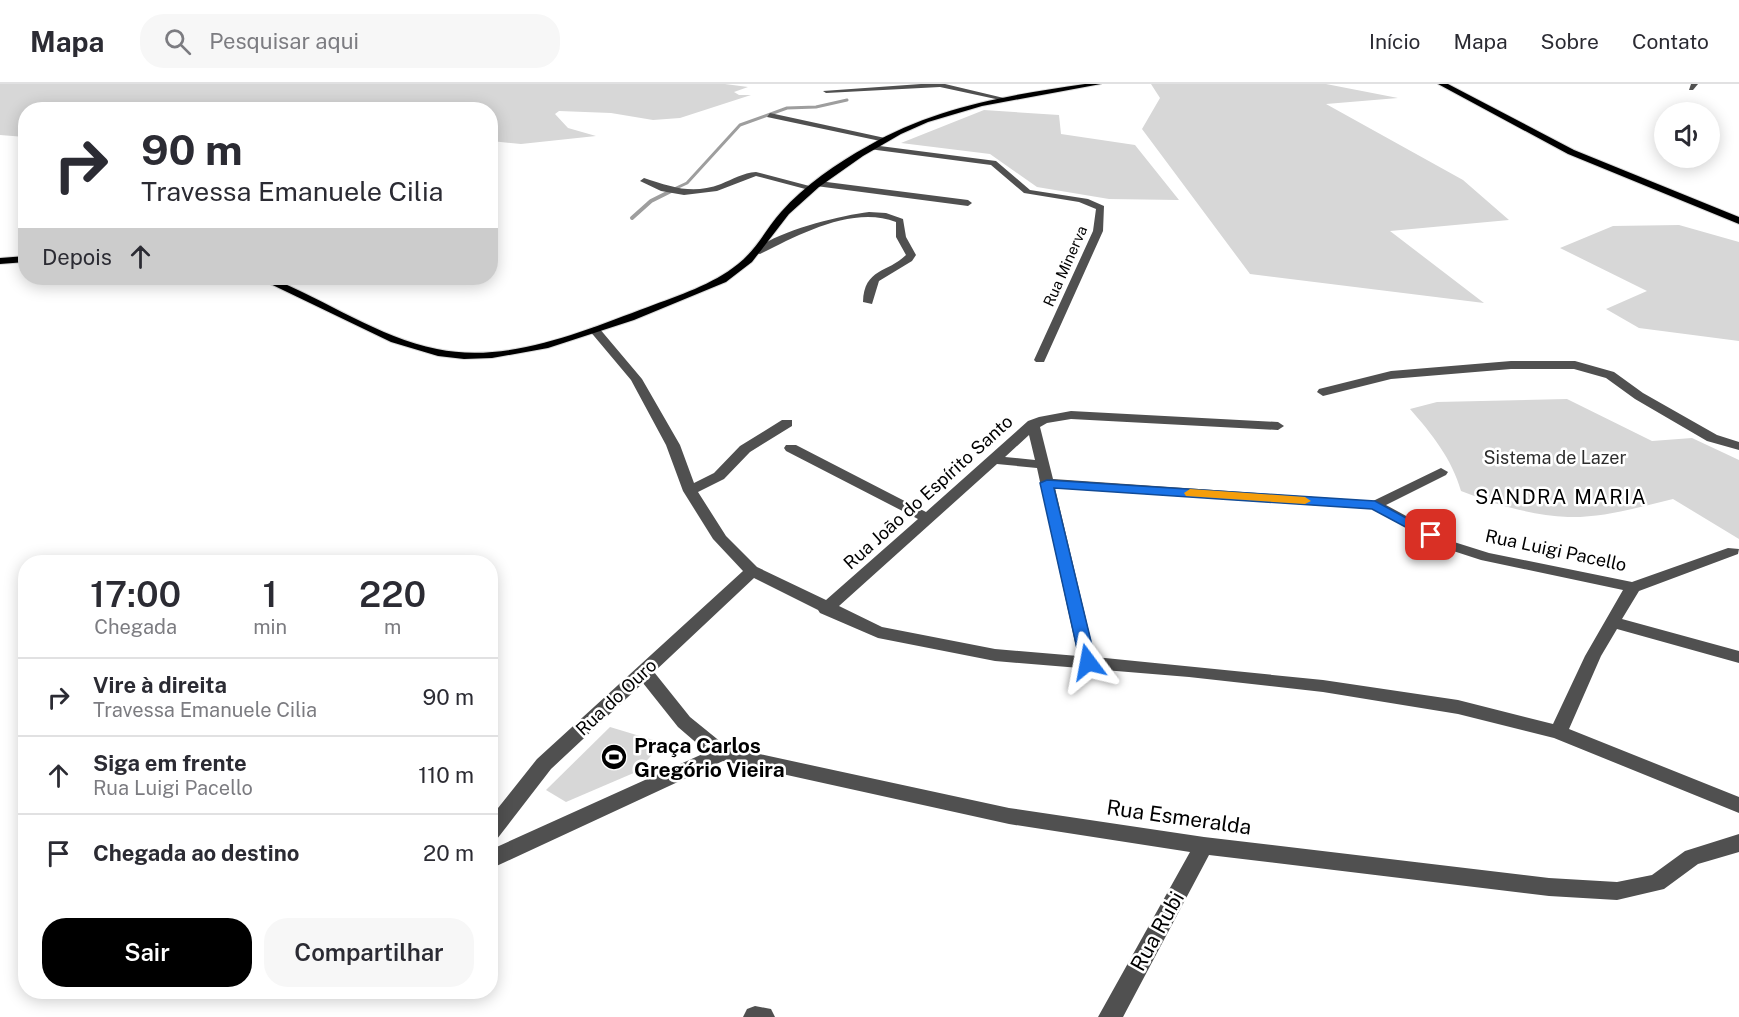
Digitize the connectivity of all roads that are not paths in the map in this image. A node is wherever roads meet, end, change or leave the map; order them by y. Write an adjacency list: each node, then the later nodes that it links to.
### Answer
1 (1098, 84): 5 (main road)
2 (1442, 84): 13 (highway)
3 (1461, 84): 12 (highway)
4 (826, 92): 5 (street)
5 (1005, 99): 7 (main road)
6 (770, 115): 7 (street)
7 (885, 140): 8 (main road)
8 (872, 147): 10 (main road); 20 (street, Rua Minerva)
9 (644, 181): 10 (street)
10 (816, 186): 11 (street); 14 (main road)
11 (968, 203)
12 (1739, 214)
13 (1739, 221)
14 (757, 252): 18 (street); 19 (main road)
15 (18, 260): 16 (main road)
16 (2, 262)
17 (278, 285): 19 (main road)
18 (868, 302)
19 (595, 330): 31 (street)
20 (1040, 360)
21 (1323, 392): 25 (street)
22 (787, 423): 31 (street)
23 (1033, 424): 24 (street, Rua João do Espírito Santo); 27 (street, Rua João do Espírito Santo); 28 (street)
24 (1278, 426)
25 (1739, 446)
26 (791, 448): 33 (street)
27 (993, 460): 28 (street); 33 (street, Rua João do Espírito Santo)
28 (1042, 465): 30 (street)
29 (1440, 472): 32 (street)
30 (1047, 483): 32 (street); 40 (street)
31 (690, 491): 35 (street)
32 (1375, 505): 36 (street, Rua Luigi Pacello)
33 (927, 518): 37 (street, Rua João do Espírito Santo)
34 (1733, 551): 36 (street, Rua Luigi Pacello)
35 (752, 572): 37 (street); 41 (street, Rua do Ouro)
36 (1633, 587): 38 (street)
37 (826, 609): 40 (street)
38 (1612, 622): 39 (street); 42 (street)
39 (1739, 657)
40 (1088, 662): 42 (street)
41 (643, 670): 43 (street, Rua Esmeralda); 45 (street, Rua do Ouro)
42 (1558, 732): 44 (street)
43 (722, 753): 47 (street, Rua Esmeralda); 48 (street)
44 (1739, 805)
45 (498, 823)
46 (1739, 843): 47 (street, Rua Esmeralda)
47 (1204, 846): 51 (street, Rua Rubi)
48 (498, 856)
49 (755, 1017): 50 (street)
50 (763, 1017)
51 (1110, 1017)

